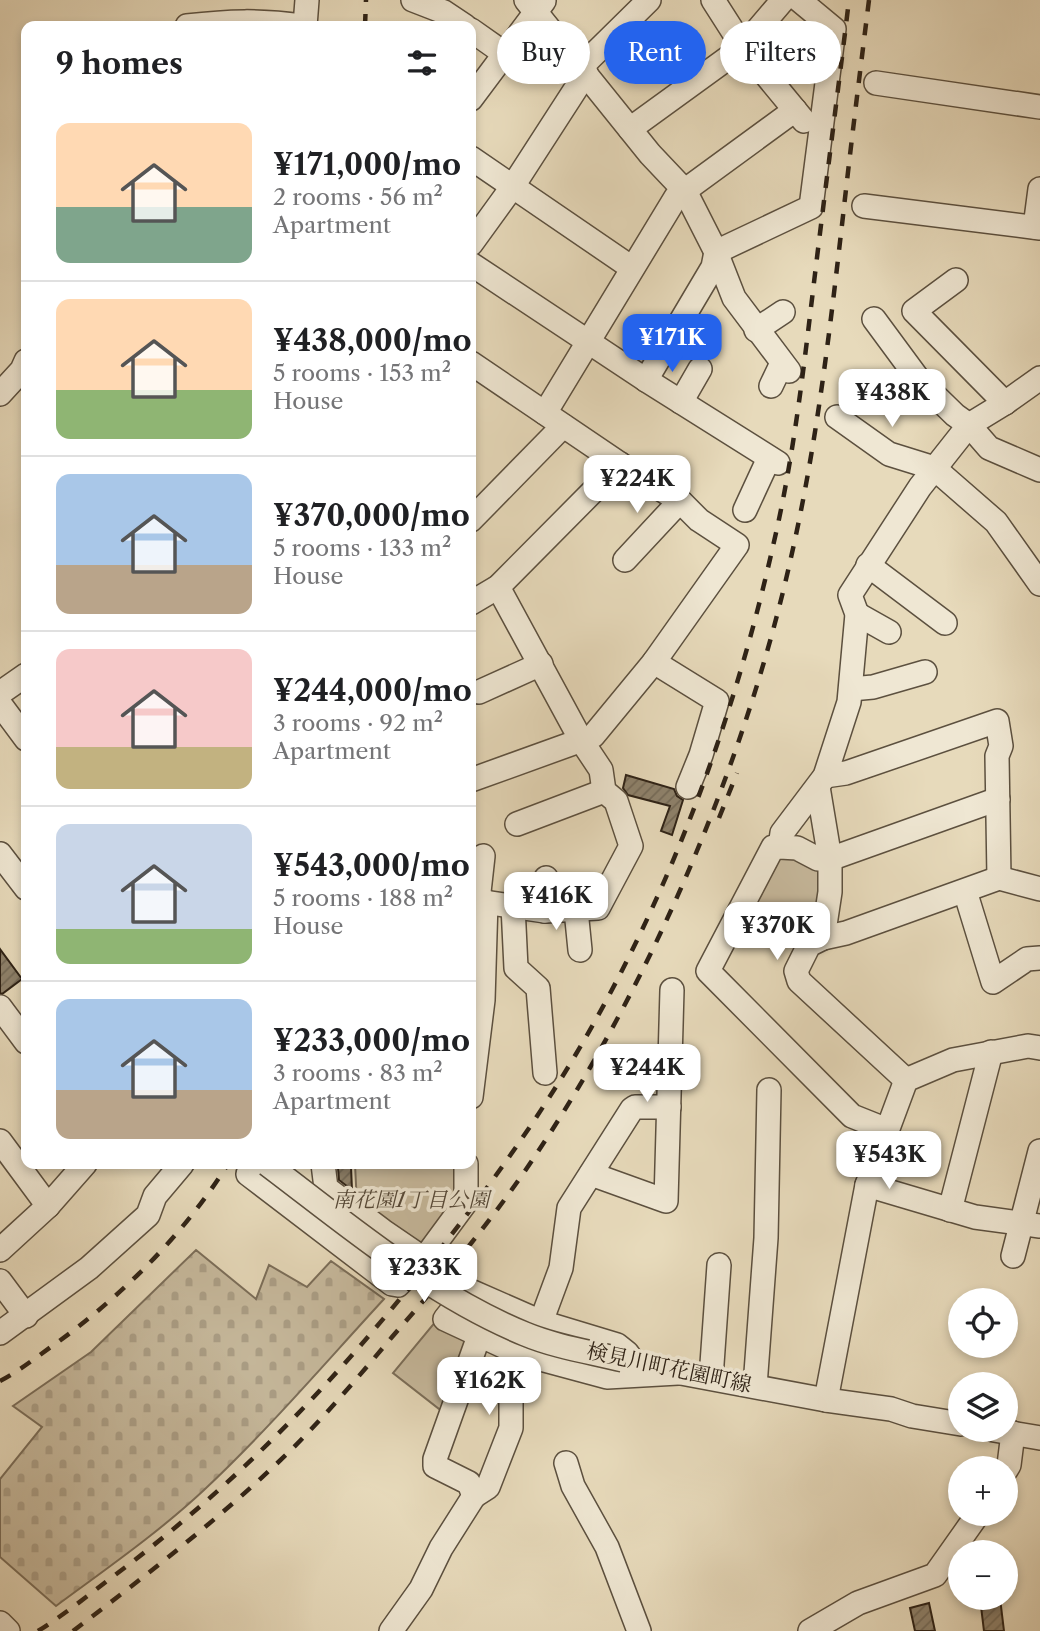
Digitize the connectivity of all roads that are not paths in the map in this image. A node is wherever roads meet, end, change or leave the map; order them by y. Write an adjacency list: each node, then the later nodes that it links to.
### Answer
1 (307, 0): 8 (street)
2 (413, 0): 9 (street)
3 (649, 0): 16 (street)
4 (713, 0): 12 (street)
5 (783, 0): 13 (street)
6 (799, 0): 27 (street)
7 (536, 4): 10 (street); 11 (street)
8 (305, 21)
9 (458, 21)
10 (525, 21)
11 (548, 21)
12 (726, 21)
13 (765, 21)
14 (476, 34): 15 (street)
15 (497, 48)
16 (590, 64)
17 (720, 64): 26 (street)
18 (497, 65): 23 (street)
19 (590, 78): 26 (street)
20 (876, 83): 24 (street)
21 (575, 84): 29 (street)
22 (774, 84): 25 (street)
23 (476, 92)
24 (1040, 107)
25 (795, 110): 27 (street); 31 (street)
26 (630, 129): 31 (street)
27 (819, 140): 35 (street)
28 (476, 161): 29 (street)
29 (513, 186): 34 (street); 37 (street)
30 (1040, 189): 33 (street)
31 (685, 191): 35 (street); 37 (street)
32 (864, 206): 33 (street)
33 (1038, 228)
34 (476, 237)
35 (716, 252): 41 (street); 47 (street)
36 (476, 267): 42 (street)
37 (632, 268): 42 (street)
38 (956, 280): 51 (street)
39 (783, 312): 41 (street)
40 (874, 318): 54 (street)
41 (756, 330): 46 (street)
42 (587, 341): 47 (street); 53 (street)
43 (476, 366): 53 (street)
44 (700, 369): 50 (street)
45 (21, 371): 49 (street)
46 (781, 373)
47 (646, 380): 50 (street)
48 (1038, 383): 51 (street)
49 (0, 394)
50 (681, 402): 59 (street)
51 (1005, 404): 54 (street)
52 (837, 417): 56 (street)
53 (554, 419): 55 (street); 60 (street)
54 (969, 425): 56 (street); 57 (street)
55 (620, 464): 58 (street); 64 (street)
56 (934, 468): 62 (street); 63 (street)
57 (1040, 470)
58 (680, 500): 61 (street); 69 (street)
59 (745, 510)
60 (476, 514)
61 (625, 559)
62 (868, 565): 66 (street); 67 (street)
63 (1040, 584)
64 (498, 587): 65 (street); 70 (street)
65 (476, 600)
66 (857, 614): 68 (street); 73 (street)
67 (945, 623)
68 (889, 632)
69 (653, 662): 78 (street); 81 (street)
70 (541, 664): 74 (street); 78 (street)
71 (925, 672): 73 (street)
72 (21, 678): 75 (street)
73 (851, 689): 80 (street)
74 (480, 692)
75 (0, 693)
76 (0, 704): 77 (street)
77 (21, 732)
78 (581, 740): 79 (street); 82 (street)
79 (476, 777)
80 (821, 781): 83 (street); 85 (street); 88 (street)
81 (688, 787)
82 (604, 791): 84 (street); 96 (street)
83 (998, 799): 88 (street); 90 (street)
84 (517, 824)
85 (780, 847): 88 (street); 111 (street)
86 (0, 854): 91 (street)
87 (483, 856): 94 (street)
88 (830, 859): 98 (street)
89 (547, 878): 97 (street)
90 (999, 878): 92 (street); 93 (street)
91 (21, 881)
92 (1040, 889)
93 (965, 891): 98 (street); 100 (street)
94 (479, 901): 95 (street); 103 (street)
95 (513, 906): 97 (street); 107 (street)
96 (576, 910): 97 (street); 99 (street)
97 (545, 911)
98 (823, 938): 108 (street)
99 (580, 950)
100 (1040, 958)
101 (672, 990): 110 (street)
102 (0, 1007): 104 (street)
103 (476, 1022)
104 (21, 1034)
105 (1040, 1048): 106 (street)
106 (991, 1052): 108 (street); 122 (street)
107 (545, 1073)
108 (906, 1080): 111 (street)
109 (769, 1090): 137 (street)
110 (668, 1107): 119 (street); 119 (street)
111 (887, 1130): 120 (street)
112 (0, 1141): 121 (street)
113 (1040, 1151): 123 (street)
114 (81, 1169): 121 (street)
115 (178, 1169): 129 (street)
116 (257, 1169): 126 (street); 134 (street, 検見川町花園町線, bridge)
117 (324, 1169): 126 (street)
118 (466, 1169): 126 (street)
119 (591, 1174): 130 (street)
120 (867, 1185): 122 (street); 138 (street)
121 (48, 1206): 124 (street)
122 (950, 1210): 123 (street)
123 (1031, 1224): 125 (street)
124 (0, 1250)
125 (1013, 1256)
126 (424, 1259)
127 (719, 1265): 136 (street)
128 (0, 1281): 129 (street)
129 (26, 1316): 131 (street)
130 (541, 1322): 132 (street); 134 (street)
131 (0, 1332)
132 (480, 1336): 133 (street); 143 (street)
133 (517, 1353): 135 (street); 143 (street)
134 (629, 1362): 135 (street, 検見川町花園町線)
135 (678, 1373): 136 (street, 検見川町花園町線)
136 (710, 1378): 137 (street, 検見川町花園町線)
137 (755, 1386): 138 (street, 検見川町花園町線)
138 (826, 1400): 139 (street, 検見川町花園町線)
139 (948, 1422)
140 (1018, 1434): 141 (street)
141 (1040, 1438)
142 (566, 1463): 148 (street)
143 (474, 1496): 147 (street)
144 (970, 1526): 149 (street)
145 (0, 1623): 146 (street)
146 (8, 1631)
147 (391, 1631)
148 (639, 1631)
149 (810, 1631)

